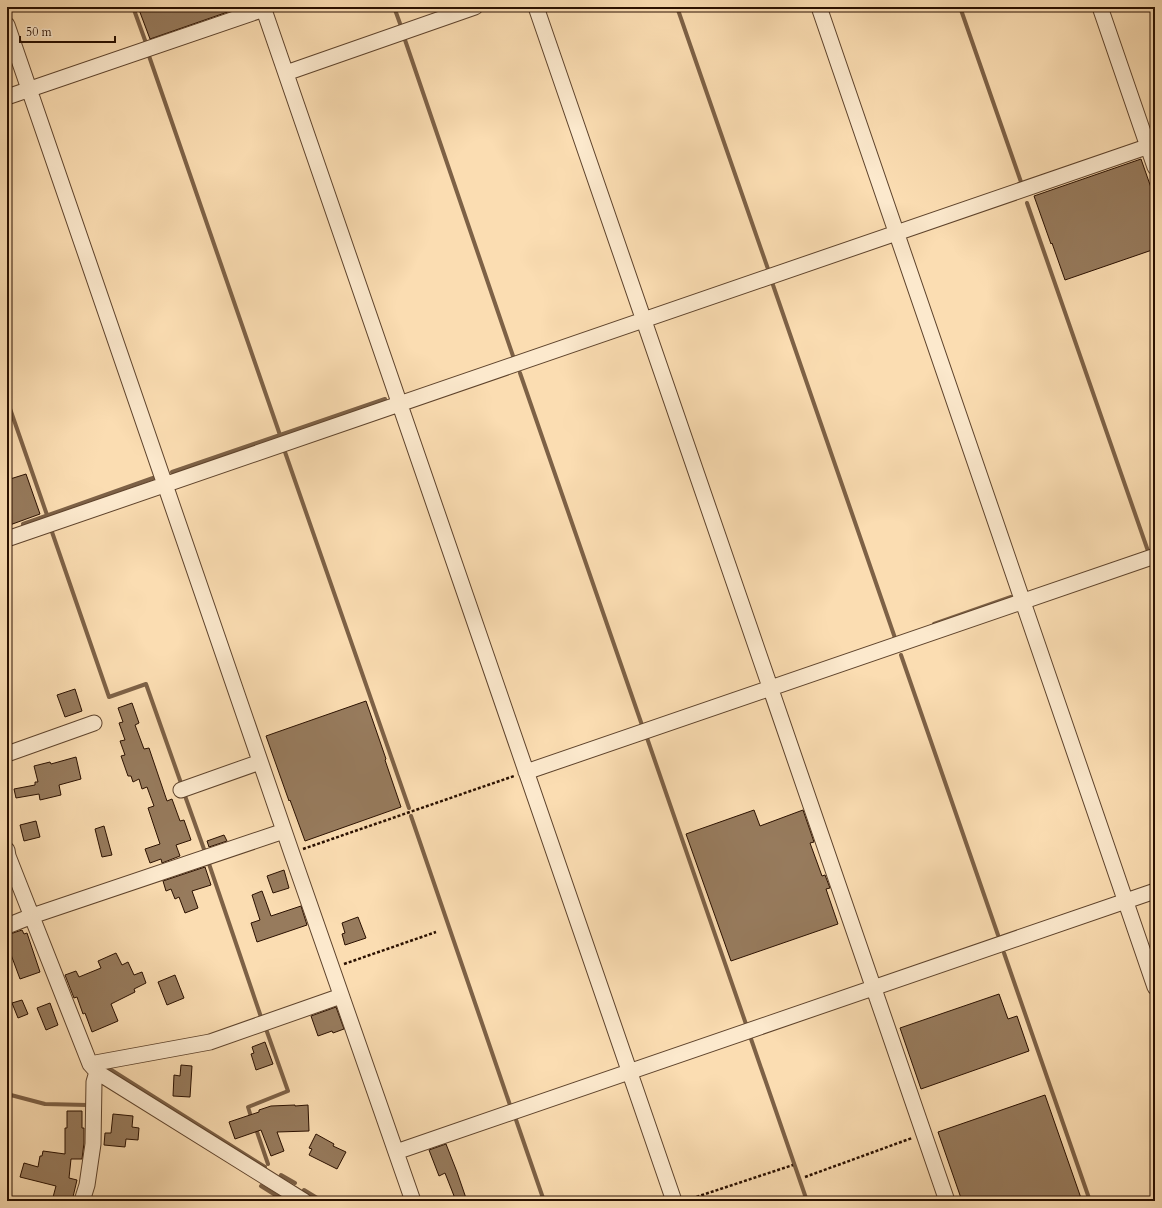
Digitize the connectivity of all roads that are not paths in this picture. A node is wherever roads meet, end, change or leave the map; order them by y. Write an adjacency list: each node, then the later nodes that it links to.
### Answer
1 (475, 7): 7 (street)
2 (536, 7): 13 (street)
3 (819, 7): 12 (street)
4 (1100, 7): 10 (street)
5 (264, 8): 7 (street); 8 (street)
6 (7, 25): 8 (street)
7 (286, 73): 14 (street)
8 (29, 89): 9 (street); 15 (street)
9 (7, 97)
10 (1152, 145): 11 (street); 12 (street)
11 (1155, 167)
12 (896, 233): 13 (street); 18 (street)
13 (644, 320): 14 (street); 19 (street)
14 (400, 404): 15 (street); 23 (street)
15 (165, 485): 16 (street); 22 (street)
16 (7, 539)
17 (1155, 556): 18 (street)
18 (1023, 602): 19 (street); 28 (street)
19 (771, 688): 23 (street); 31 (street)
20 (94, 723): 21 (street)
21 (7, 754)
22 (260, 762): 24 (street); 25 (street)
23 (526, 772): 35 (street)
24 (181, 790)
25 (284, 831): 29 (street); 33 (street)
26 (7, 850): 29 (street)
27 (1155, 891): 28 (street)
28 (1126, 901): 31 (street); 32 (street)
29 (32, 916): 30 (street); 34 (street)
30 (7, 926)
31 (873, 987): 35 (street); 41 (street)
32 (1155, 987)
33 (341, 996): 34 (street); 36 (street)
34 (94, 1068): 37 (street); 38 (street)
35 (629, 1071): 36 (street); 40 (street)
36 (396, 1152): 39 (street)
37 (82, 1201)
38 (304, 1201)
39 (413, 1201)
40 (674, 1201)
41 (947, 1201)

